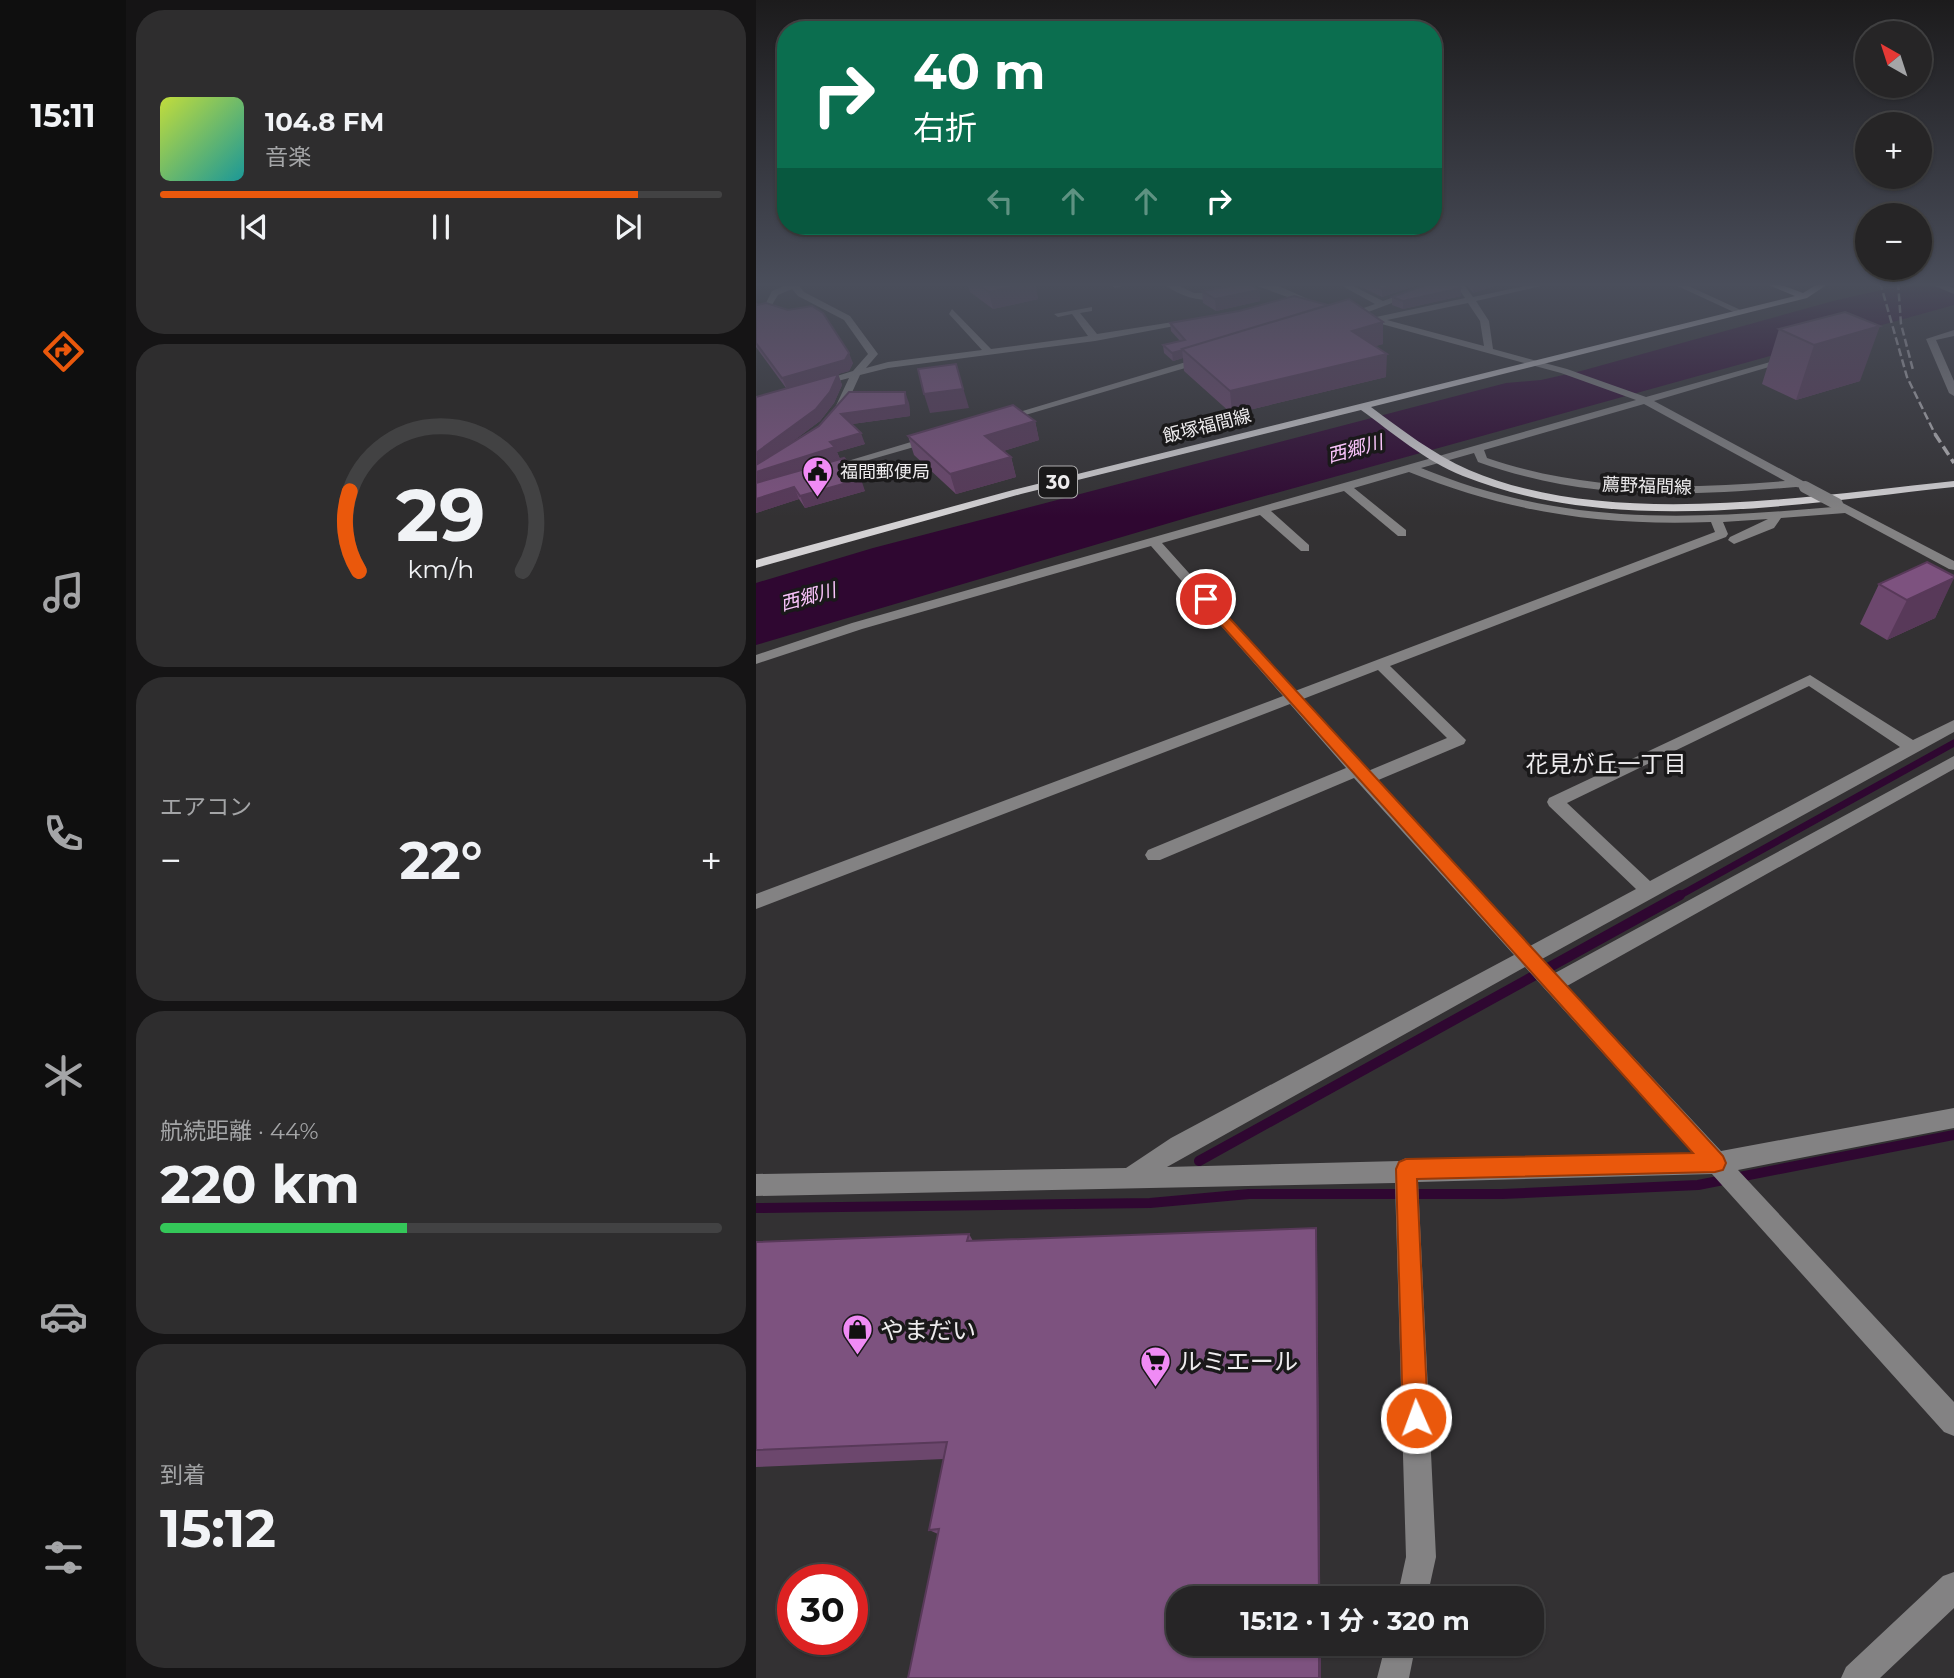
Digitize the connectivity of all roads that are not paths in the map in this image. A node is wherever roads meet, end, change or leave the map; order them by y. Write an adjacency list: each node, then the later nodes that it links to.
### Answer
1 (867, 360): 9 (street)
2 (921, 360): 9 (street)
3 (1202, 360): 14 (street)
4 (1522, 360): 7 (street)
5 (1543, 360): 7 (main road, 飯塚福間線 / 30)
6 (1786, 360): 12 (street)
7 (1532, 363): 12 (street); 13 (main road, 飯塚福間線 / 30)
8 (1949, 371): 11 (street)
9 (857, 372): 10 (street); 15 (street)
10 (806, 388)
11 (1954, 393)
12 (1642, 398): 17 (street); 23 (street)
13 (1366, 409): 18 (main road, 薦野福間線); 32 (main road, 飯塚福間線 / 30)
14 (995, 421)
15 (827, 424)
16 (943, 436): 20 (street)
17 (1477, 447): 18 (street); 23 (street)
18 (1432, 456): 19 (street); 21 (main road, 薦野福間線)
19 (1406, 467): 22 (street); 27 (street)
20 (817, 472)
21 (1954, 484)
22 (1344, 485): 25 (street); 28 (street)
23 (1802, 485): 24 (street, bridge)
24 (1842, 506): 26 (street); 33 (street)
25 (1261, 509): 29 (street); 31 (street)
26 (1776, 516): 27 (street); 30 (street)
27 (1723, 521): 30 (street); 35 (street)
28 (1402, 533)
29 (1153, 540): 34 (street); 36 (street)
30 (1734, 540): 35 (street)
31 (1305, 548)
32 (756, 564)
33 (1954, 566)
34 (756, 660)
35 (1385, 669): 36 (street); 40 (street)
36 (1294, 697): 40 (street); 43 (street)
37 (1954, 726): 38 (street)
38 (1913, 748): 42 (street); 42 (street)
39 (1954, 762): 45 (street)
40 (1362, 774): 41 (street); 44 (street)
41 (1154, 855)
42 (1650, 892): 44 (street)
43 (756, 902)
44 (1531, 958): 45 (street); 49 (street)
45 (1555, 983): 47 (street)
46 (1954, 1118): 47 (street)
47 (1715, 1163): 48 (street); 51 (street)
48 (1406, 1169): 49 (street); 52 (street)
49 (1129, 1179): 50 (street)
50 (756, 1185)
51 (1954, 1422)
52 (1415, 1586)
53 (1954, 1587): 56 (street)
54 (1398, 1656): 55 (street)
55 (1393, 1678)
56 (1857, 1678)

